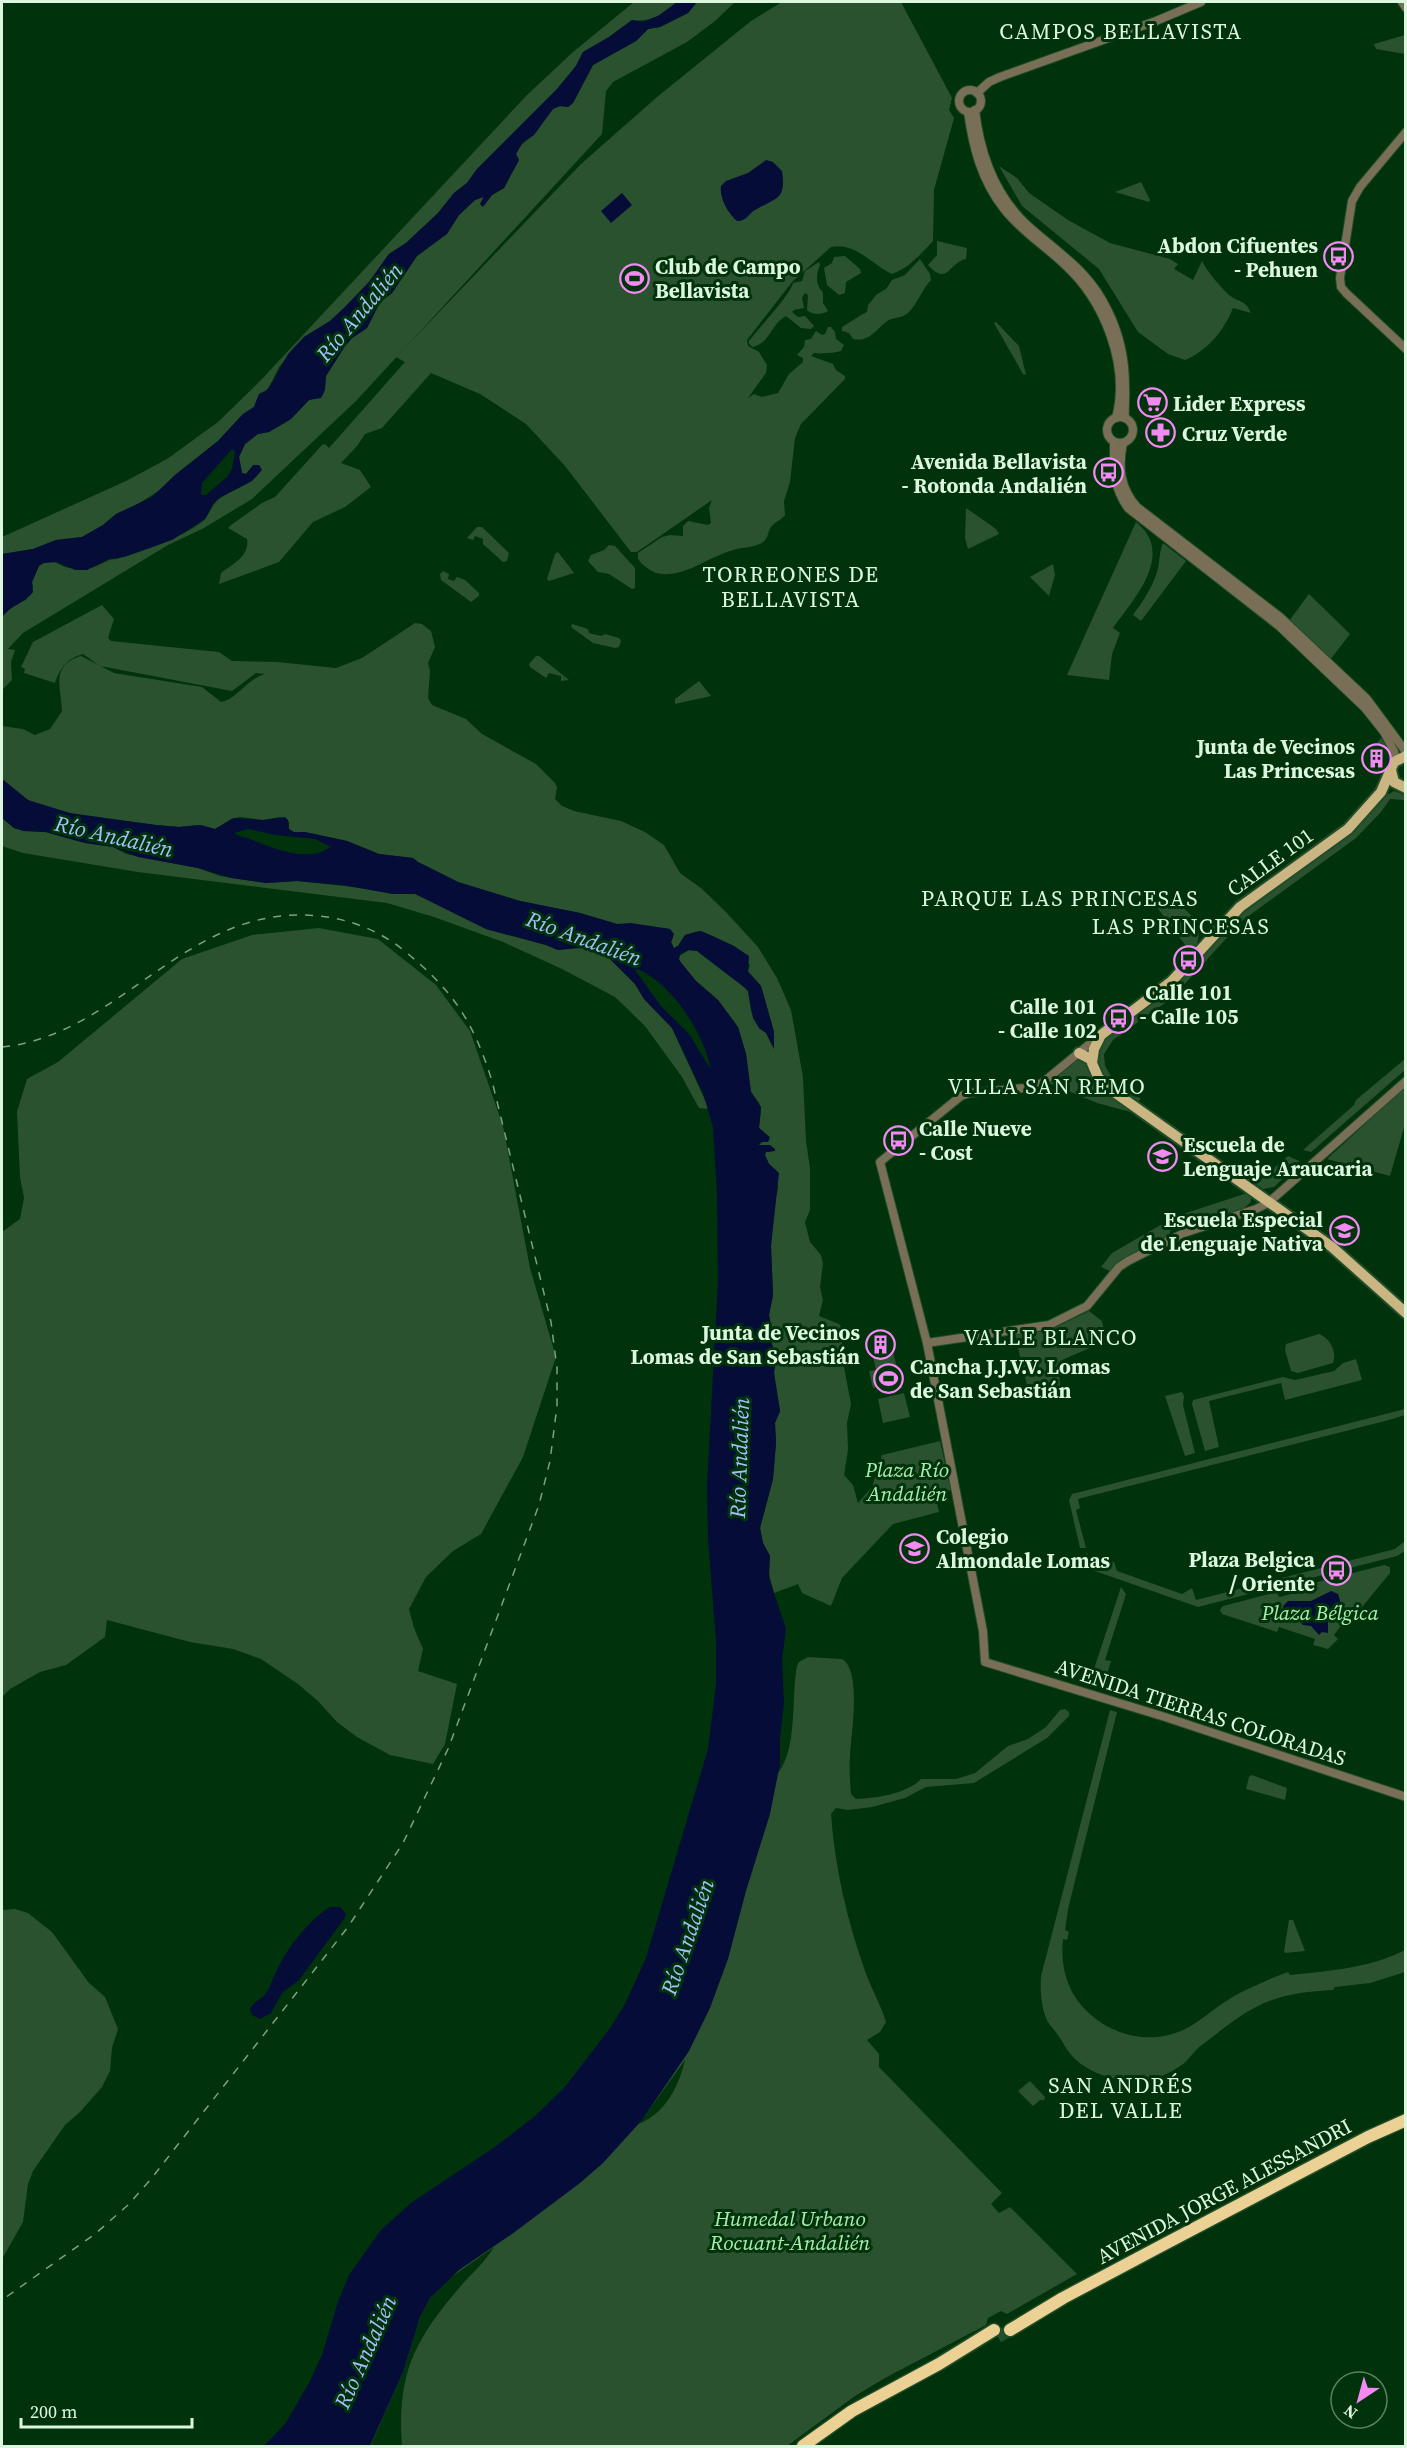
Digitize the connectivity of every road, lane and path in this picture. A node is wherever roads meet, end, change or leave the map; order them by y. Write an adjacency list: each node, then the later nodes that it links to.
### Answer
1 (1201, 2): 4 (street)
2 (1402, 2): 3 (street)
3 (1406, 8)
4 (977, 93): 5 (street); 5 (street)
5 (971, 111): 8 (street); 9 (street)
6 (1406, 132): 7 (street)
7 (1406, 349)
8 (1116, 418): 9 (street); 10 (street)
9 (1125, 418): 10 (street)
10 (1119, 442): 11 (street)
11 (1147, 520): 12 (street); 12 (street)
12 (1402, 756): 13 (main road, CALLE 101)
13 (1391, 770): 14 (main road); 15 (main road, CALLE 101)
14 (1403, 788): 15 (main road)
15 (1381, 792): 16 (main road, CALLE 101)
16 (1101, 1035): 17 (street); 18 (main road)
17 (1079, 1053): 18 (main road); 22 (street)
18 (1092, 1060): 20 (main road)
19 (1406, 1081): 20 (street)
20 (1268, 1203): 21 (main road); 22 (street)
21 (1406, 1313)
22 (927, 1344): 23 (street, AVENIDA TIERRAS COLORADAS)
23 (1406, 1797)
24 (1406, 2120): 25 (highway, AVENIDA JORGE ALESSANDRI)
25 (1008, 2326)
26 (996, 2333): 27 (highway)
27 (803, 2446)

